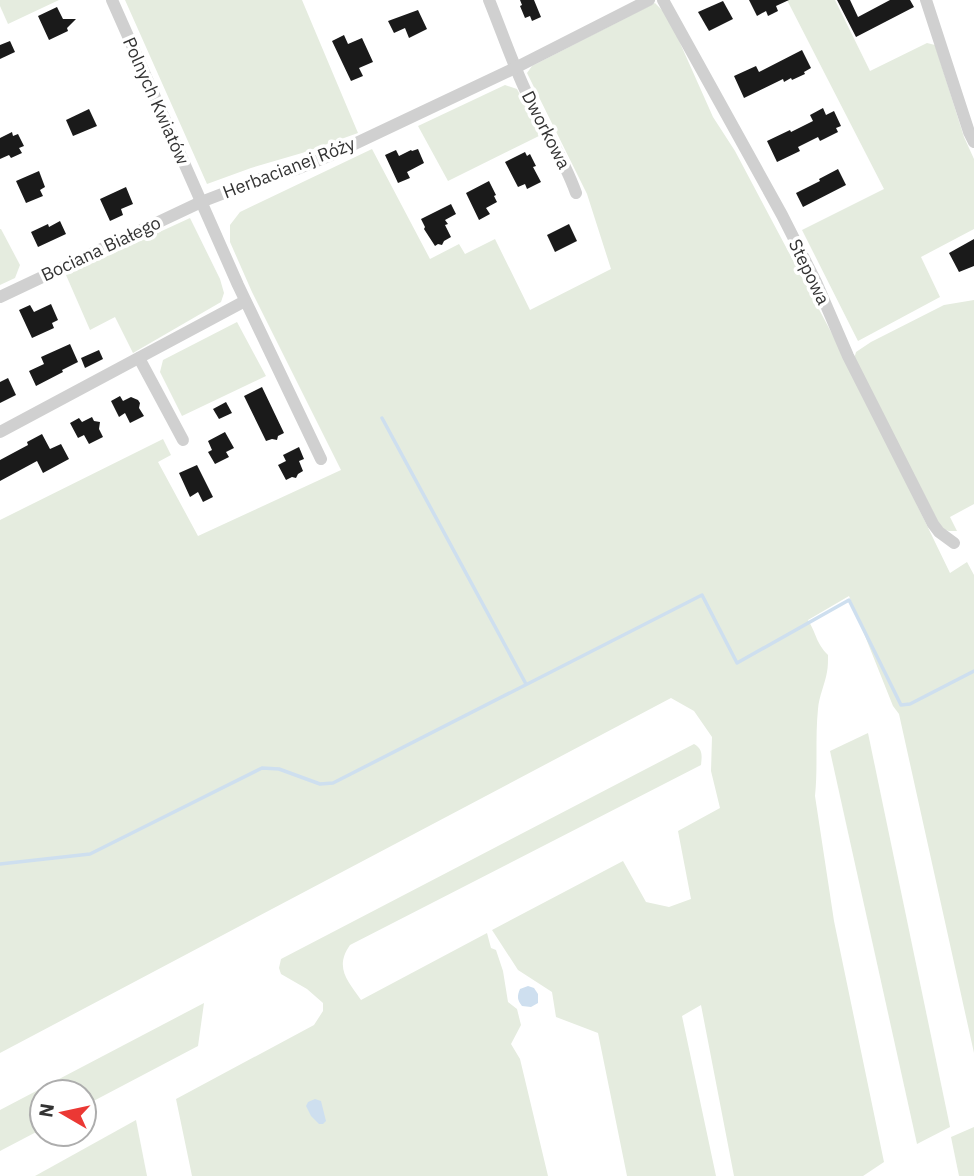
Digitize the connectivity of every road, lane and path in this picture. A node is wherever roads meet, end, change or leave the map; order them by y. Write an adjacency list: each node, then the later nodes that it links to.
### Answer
1 (112, 0): 9 (street, Polnych Kwiatów)
2 (489, 0): 6 (street, Dworkowa)
3 (649, 0): 6 (street, Herbacianej Róży)
4 (663, 0): 16 (street, Stepowa)
5 (926, 0): 7 (street)
6 (515, 68): 8 (street, Dworkowa); 9 (street, Herbacianej Róży)
7 (974, 142)
8 (576, 193)
9 (201, 202): 10 (street, Bociana Białego); 11 (street, Herbacianej Róży)
10 (0, 296)
11 (245, 301): 12 (street); 15 (street)
12 (139, 358): 13 (street); 14 (street)
13 (0, 432)
14 (183, 440)
15 (321, 459)
16 (954, 543)

